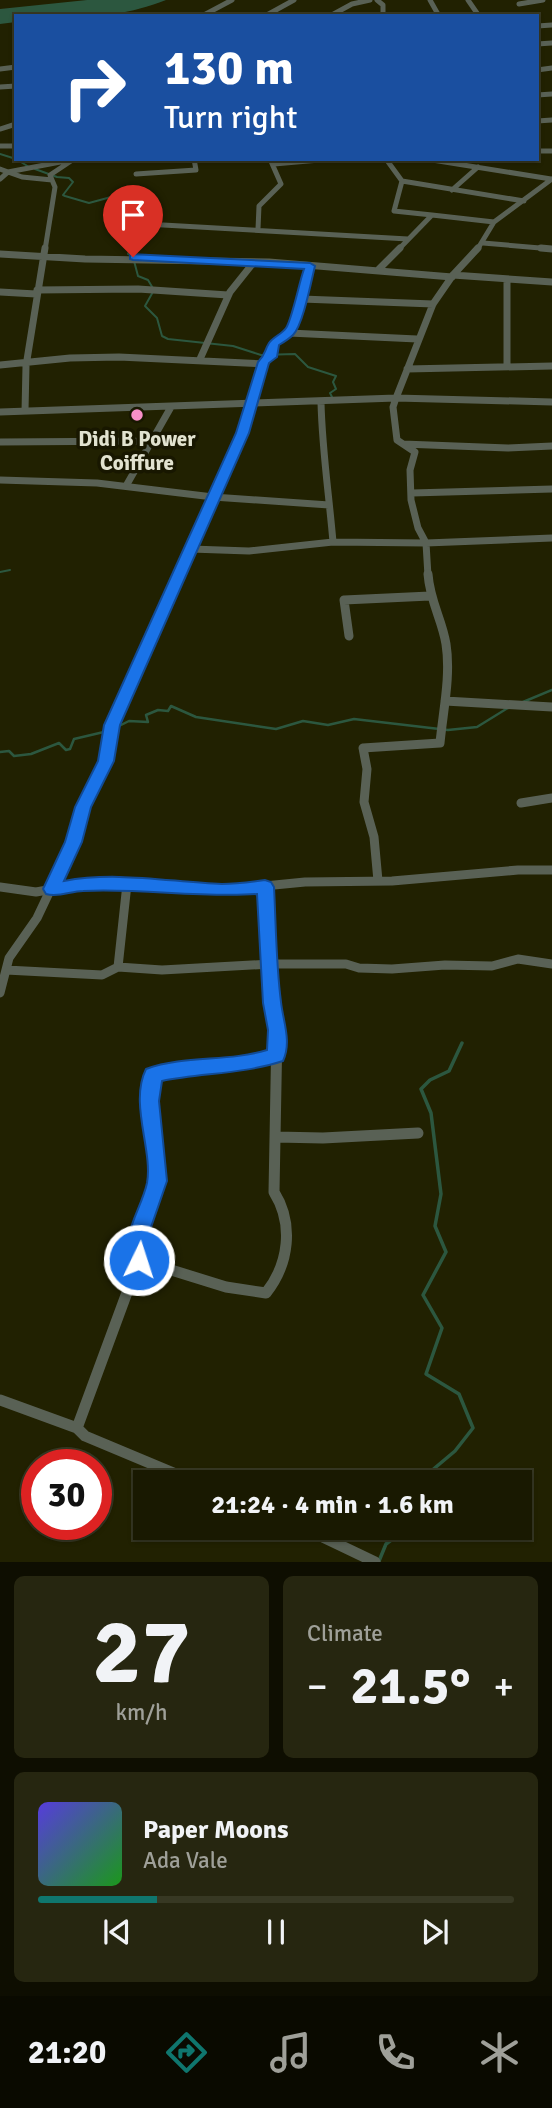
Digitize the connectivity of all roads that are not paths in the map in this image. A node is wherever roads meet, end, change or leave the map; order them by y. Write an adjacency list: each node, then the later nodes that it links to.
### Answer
1 (232, 0): 6 (street)
2 (293, 0): 7 (street)
3 (370, 0): 8 (street)
4 (543, 0): 5 (street)
5 (520, 4)
6 (206, 14)
7 (268, 14)
8 (334, 14)
9 (65, 161): 20 (street)
10 (72, 161): 24 (street)
11 (194, 161): 21 (street)
12 (292, 161): 16 (street)
13 (387, 161): 25 (street)
14 (439, 161): 17 (street)
15 (498, 161): 19 (street)
16 (272, 162): 31 (street)
17 (478, 167): 19 (street); 26 (street)
18 (0, 169): 20 (street)
19 (492, 169): 23 (street)
20 (8, 172): 22 (street); 24 (street)
21 (136, 174)
22 (0, 179)
23 (552, 179): 27 (street)
24 (52, 180): 36 (street)
25 (402, 181): 26 (street); 28 (street)
26 (452, 190): 27 (street)
27 (524, 201): 29 (street)
28 (432, 215): 29 (street); 32 (street)
29 (494, 222): 33 (street)
30 (128, 223): 31 (street)
31 (258, 229): 32 (street)
32 (408, 239): 39 (street)
33 (483, 243): 34 (street); 40 (street)
34 (552, 249)
35 (0, 254): 36 (street)
36 (43, 257): 37 (street); 44 (street)
37 (254, 262): 38 (street); 45 (street)
38 (310, 266): 39 (street); 46 (street)
39 (379, 269): 40 (street)
40 (453, 276): 41 (street); 47 (street)
41 (507, 279): 42 (street); 54 (street)
42 (552, 282)
43 (0, 292): 44 (street)
44 (36, 292): 45 (street); 53 (street)
45 (228, 295): 50 (street)
46 (302, 299): 47 (street); 48 (street)
47 (433, 304): 49 (street)
48 (289, 333): 49 (street); 51 (street)
49 (417, 339): 56 (street)
50 (200, 359): 51 (street); 53 (street)
51 (265, 364): 60 (street)
52 (0, 365): 53 (street)
53 (26, 366): 62 (street)
54 (507, 366): 55 (street); 56 (street)
55 (552, 366)
56 (407, 369): 57 (street)
57 (396, 398): 58 (street); 59 (street); 66 (street)
58 (552, 401)
59 (321, 402): 60 (street); 73 (street)
60 (253, 404): 61 (street); 72 (street)
61 (171, 407): 62 (street); 64 (street)
62 (25, 411): 63 (street)
63 (0, 412)
64 (150, 441): 65 (street); 69 (street)
65 (0, 442)
66 (401, 444): 67 (street); 71 (street)
67 (552, 446)
68 (0, 480): 69 (street)
69 (126, 486): 72 (street)
70 (552, 489): 71 (street)
71 (412, 493): 76 (street)
72 (213, 496): 73 (street); 77 (street)
73 (329, 505): 75 (street)
74 (552, 538): 76 (street)
75 (333, 542): 76 (street); 77 (street)
76 (426, 542): 78 (street)
77 (191, 549): 82 (street)
78 (430, 596): 79 (street); 80 (street)
79 (349, 636)
80 (445, 701): 81 (street); 86 (street)
81 (552, 707)
82 (112, 729): 90 (street)
83 (552, 798): 84 (street)
84 (521, 803)
85 (552, 870): 86 (street)
86 (378, 881): 89 (street)
87 (127, 884): 89 (street); 90 (street); 93 (street)
88 (0, 887): 90 (street)
89 (265, 887): 91 (street)
90 (52, 889): 94 (street)
91 (270, 964): 92 (street); 93 (street); 96 (street)
92 (552, 964)
93 (118, 967): 94 (street)
94 (6, 970): 95 (street)
95 (0, 993)
96 (276, 1055): 98 (street); 99 (street)
97 (418, 1133): 98 (street)
98 (276, 1136): 99 (street)
99 (139, 1260): 101 (street)
100 (0, 1400): 101 (street)
101 (77, 1427): 102 (street)
102 (166, 1470)
103 (329, 1540): 104 (street)
104 (375, 1562)

